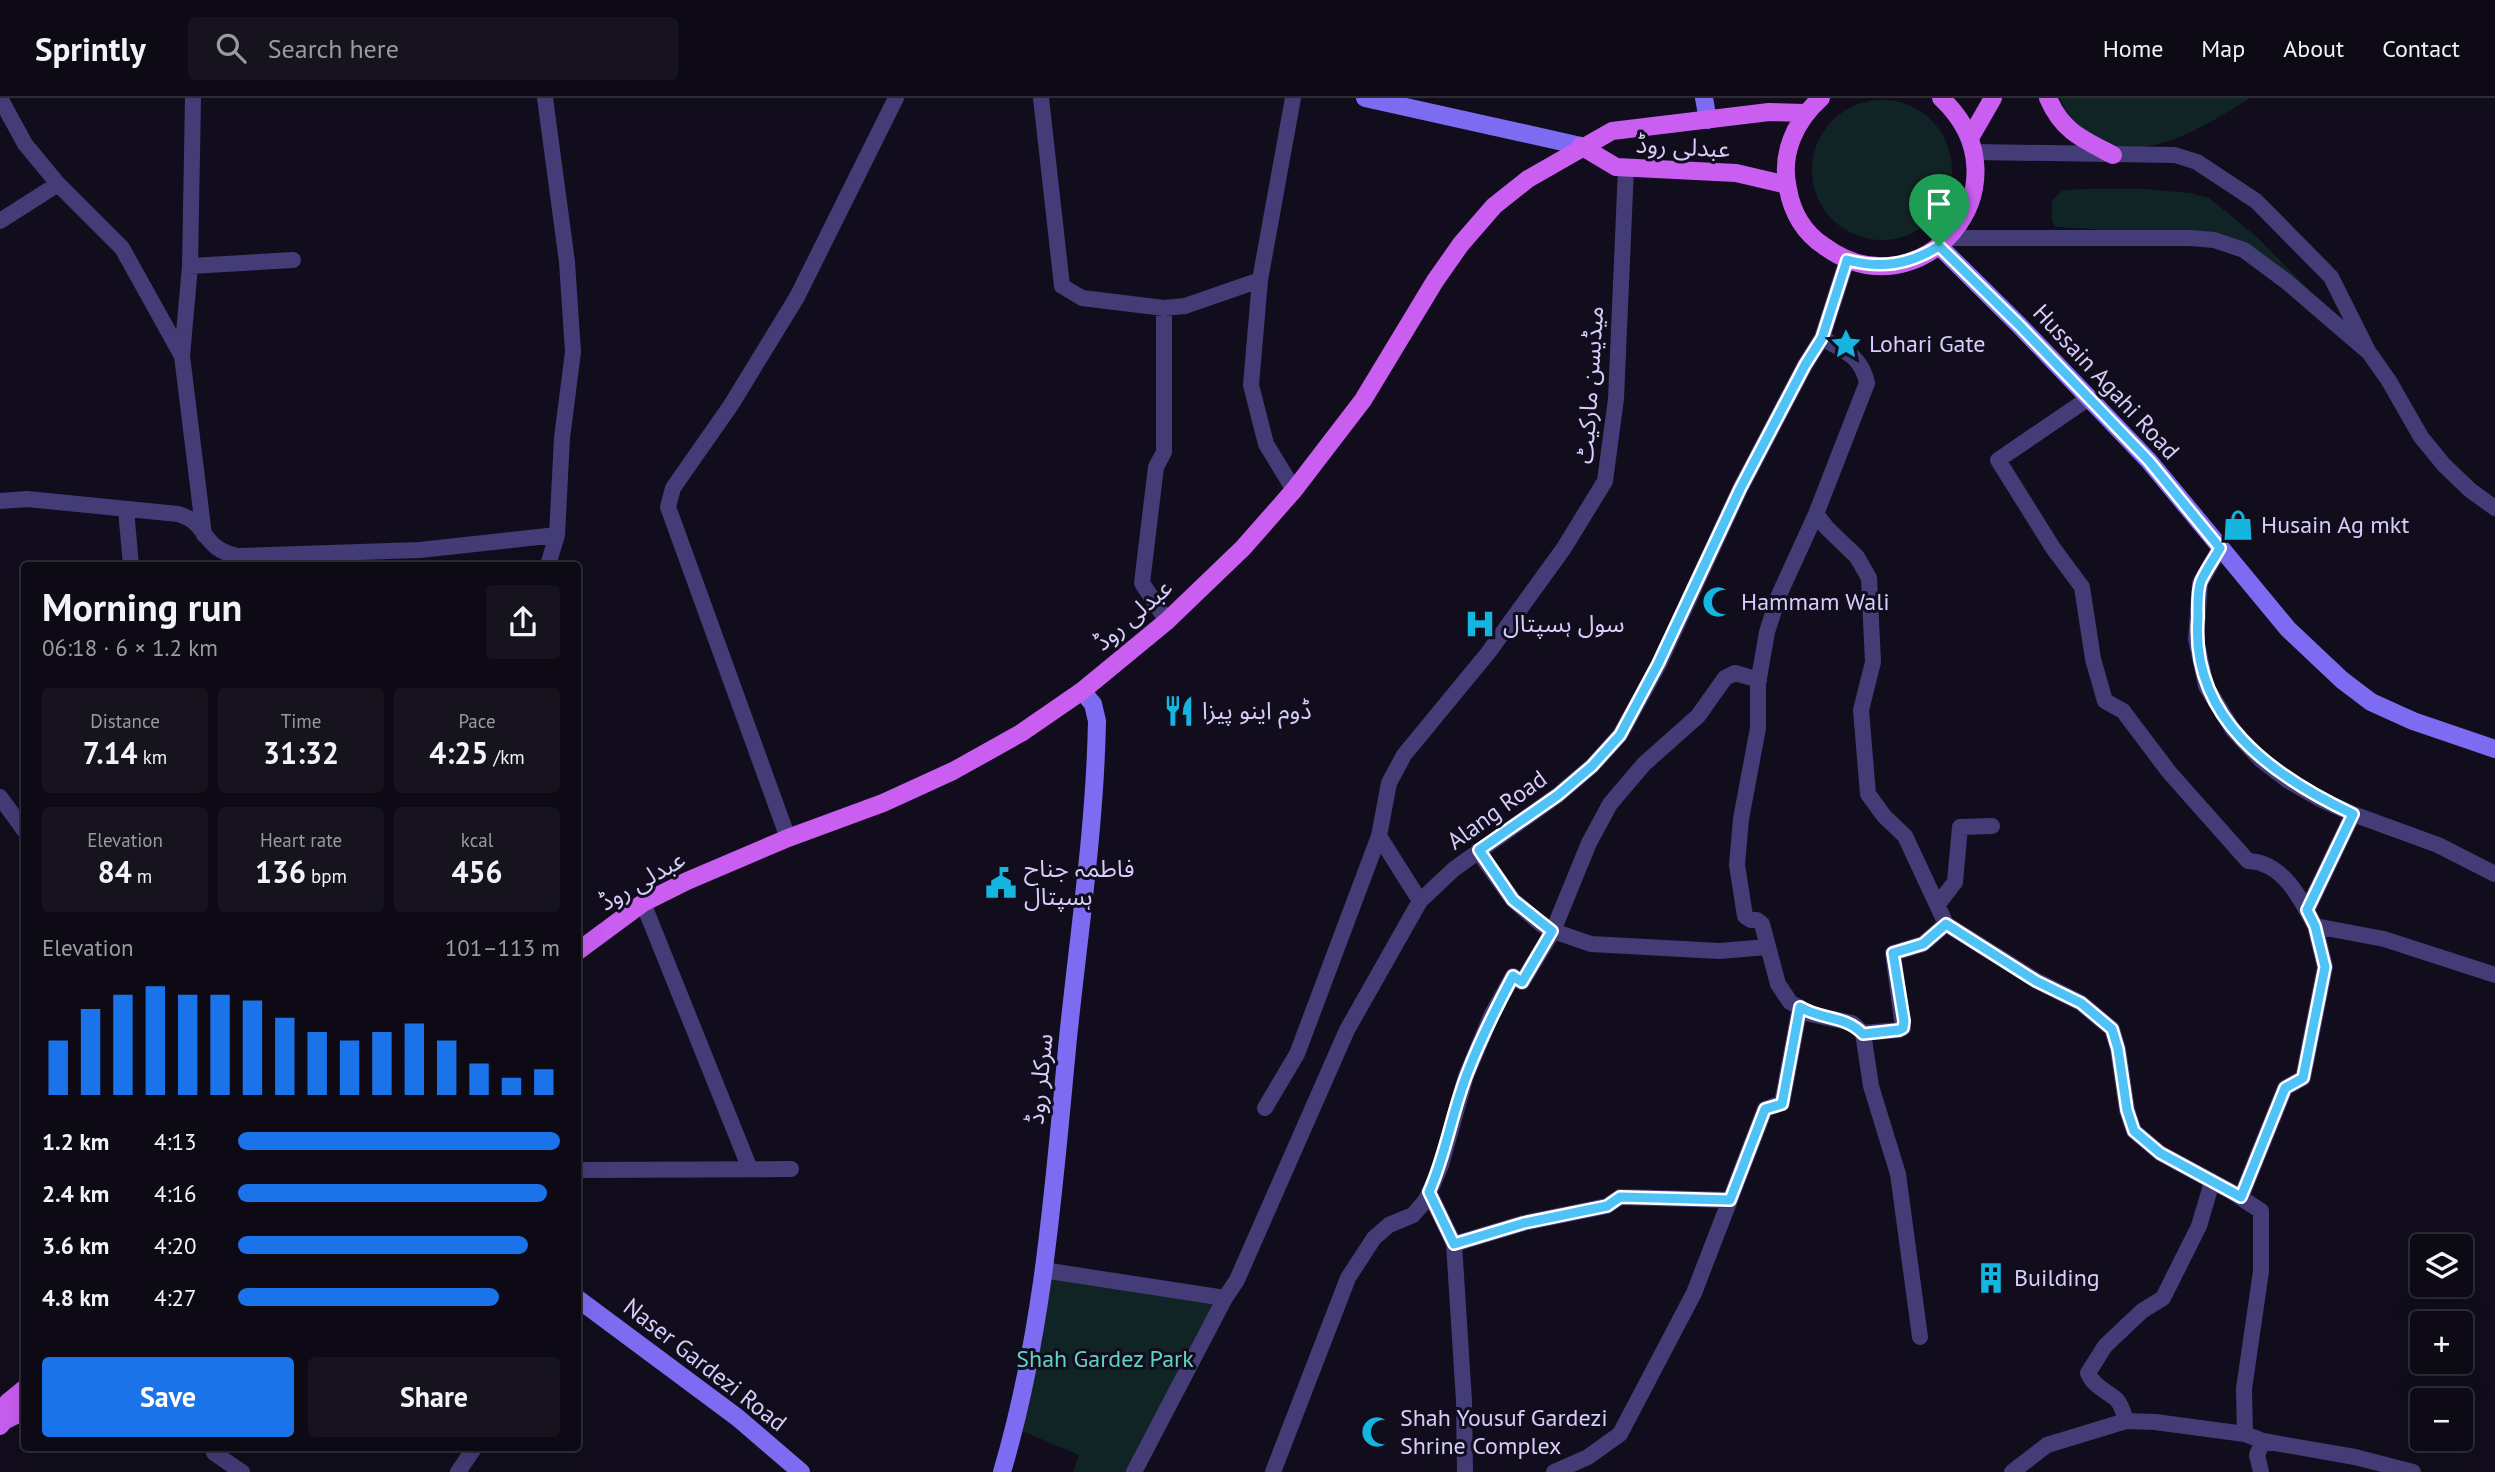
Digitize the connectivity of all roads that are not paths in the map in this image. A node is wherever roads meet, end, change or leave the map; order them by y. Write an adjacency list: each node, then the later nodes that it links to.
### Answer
1 (0, 98): 18 (street)
2 (193, 98): 24 (street)
3 (545, 98): 36 (street)
4 (896, 98): 51 (street)
5 (1041, 98): 26 (street)
6 (1293, 98): 25 (street)
7 (1365, 98): 15 (main road)
8 (1704, 98): 13 (main road)
9 (1941, 98): 14 (main road)
10 (1993, 98): 14 (main road)
11 (2048, 98): 16 (main road)
12 (1812, 104): 13 (main road, عبدلی روڈ); 19 (main road)
13 (1708, 120): 15 (main road, عبدلی روڈ)
14 (1972, 145): 16 (street); 21 (main road)
15 (1581, 146): 17 (main road, عبدلی روڈ); 31 (main road, عبدلی روڈ)
16 (2113, 155): 28 (street)
17 (1626, 168): 19 (main road, عبدلی روڈ); 50 (street, میڈیسن مارکیٹ)
18 (58, 184): 20 (street); 29 (street)
19 (1787, 185): 23 (main road)
20 (0, 221)
21 (1944, 242): 23 (main road); 28 (street); 30 (main road, Hussain Agahi Road)
22 (293, 260): 24 (street)
23 (1847, 260): 27 (street, Alang Road)
24 (190, 266): 29 (street)
25 (1260, 280): 26 (street); 31 (street)
26 (1164, 307): 42 (street)
27 (1822, 338): 35 (street); 52 (street, Alang Road)
28 (2368, 351): 33 (street)
29 (182, 356): 37 (street)
30 (2089, 398): 38 (main road, Hussain Agahi Road); 57 (street)
31 (1294, 490): 42 (main road, عبدلی روڈ)
32 (0, 501): 34 (street)
33 (2495, 508)
34 (126, 510): 37 (street); 40 (street)
35 (1816, 514): 43 (street); 56 (street)
36 (557, 535): 39 (street); 41 (street)
37 (205, 537): 39 (street)
38 (2220, 548): 45 (main road, Hussain Agahi Road); 47 (street)
39 (309, 559)
40 (131, 562)
41 (549, 562)
42 (1167, 621): 44 (main road, عبدلی روڈ)
43 (1759, 680): 60 (street); 61 (street)
44 (1082, 691): 51 (main road, عبدلی روڈ); 75 (main road, سرکلر روڈ)
45 (2495, 749)
46 (0, 797): 48 (street)
47 (2353, 814): 53 (street); 57 (street)
48 (21, 826)
49 (1992, 826): 56 (street)
50 (1379, 836): 54 (street); 66 (street, میڈیسن مارکیٹ)
51 (788, 838): 55 (main road, عبدلی روڈ)
52 (1479, 850): 54 (street, Alang Road); 60 (street)
53 (2495, 874)
54 (1420, 901): 76 (street, Alang Road)
55 (643, 903): 62 (main road, عبدلی روڈ); 67 (street)
56 (1938, 904): 58 (street)
57 (2307, 910): 59 (street)
58 (1946, 924): 65 (street); 70 (street)
59 (2315, 926): 63 (street); 72 (street)
60 (1552, 931): 61 (street); 71 (street)
61 (1767, 947): 64 (street)
62 (581, 949)
63 (2495, 975)
64 (1800, 1007): 65 (street); 73 (street)
65 (1863, 1034): 78 (street)
66 (1265, 1108)
67 (750, 1169): 68 (street); 69 (street)
68 (791, 1169)
69 (581, 1170)
70 (2213, 1182): 72 (street); 81 (street)
71 (1429, 1192): 74 (street); 93 (street)
72 (2241, 1197): 83 (street)
73 (1730, 1200): 74 (street); 95 (street)
74 (1454, 1244): 94 (street)
75 (1043, 1270): 76 (street); 91 (main road, سرکلر روڈ)
76 (1225, 1298): 92 (street, Alang Road)
77 (581, 1300): 90 (main road, Naser Gardezi Road)
78 (1920, 1337)
79 (21, 1391): 82 (main road)
80 (21, 1412): 82 (main road)
81 (2126, 1421): 83 (street); 96 (street)
82 (2, 1424)
83 (2245, 1434): 84 (street)
84 (2263, 1441): 87 (street); 97 (street)
85 (472, 1451): 89 (street)
86 (215, 1453): 88 (street)
87 (2352, 1464): 98 (street)
88 (242, 1472)
89 (458, 1472)
90 (801, 1472)
91 (1002, 1472)
92 (1134, 1472)
93 (1273, 1472)
94 (1465, 1472)
95 (1554, 1472)
96 (2012, 1472)
97 (2261, 1472)
98 (2413, 1472)

